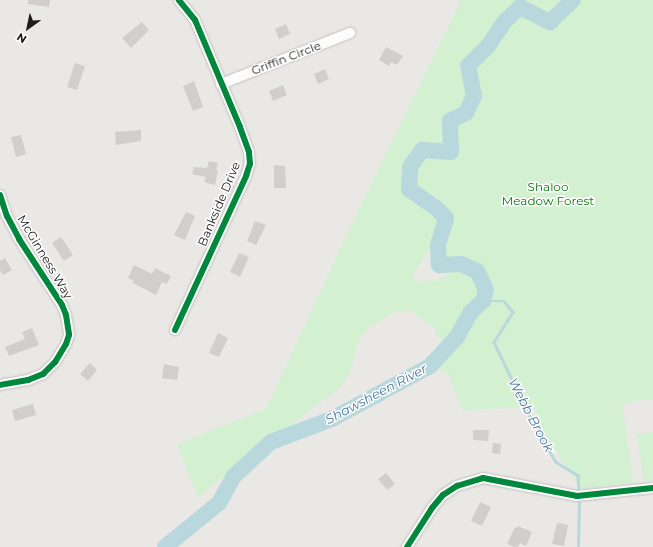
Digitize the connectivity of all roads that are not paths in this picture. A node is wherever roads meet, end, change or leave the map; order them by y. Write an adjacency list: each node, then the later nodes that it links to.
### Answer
1 (179, 0): 3 (street, Bankside Drive)
2 (350, 33): 3 (street, Griffin Circle)
3 (221, 84): 5 (street, Bankside Drive)
4 (0, 195): 6 (street, McGinness Way)
5 (175, 330)
6 (0, 385)
7 (653, 488): 8 (street)
8 (407, 547)

